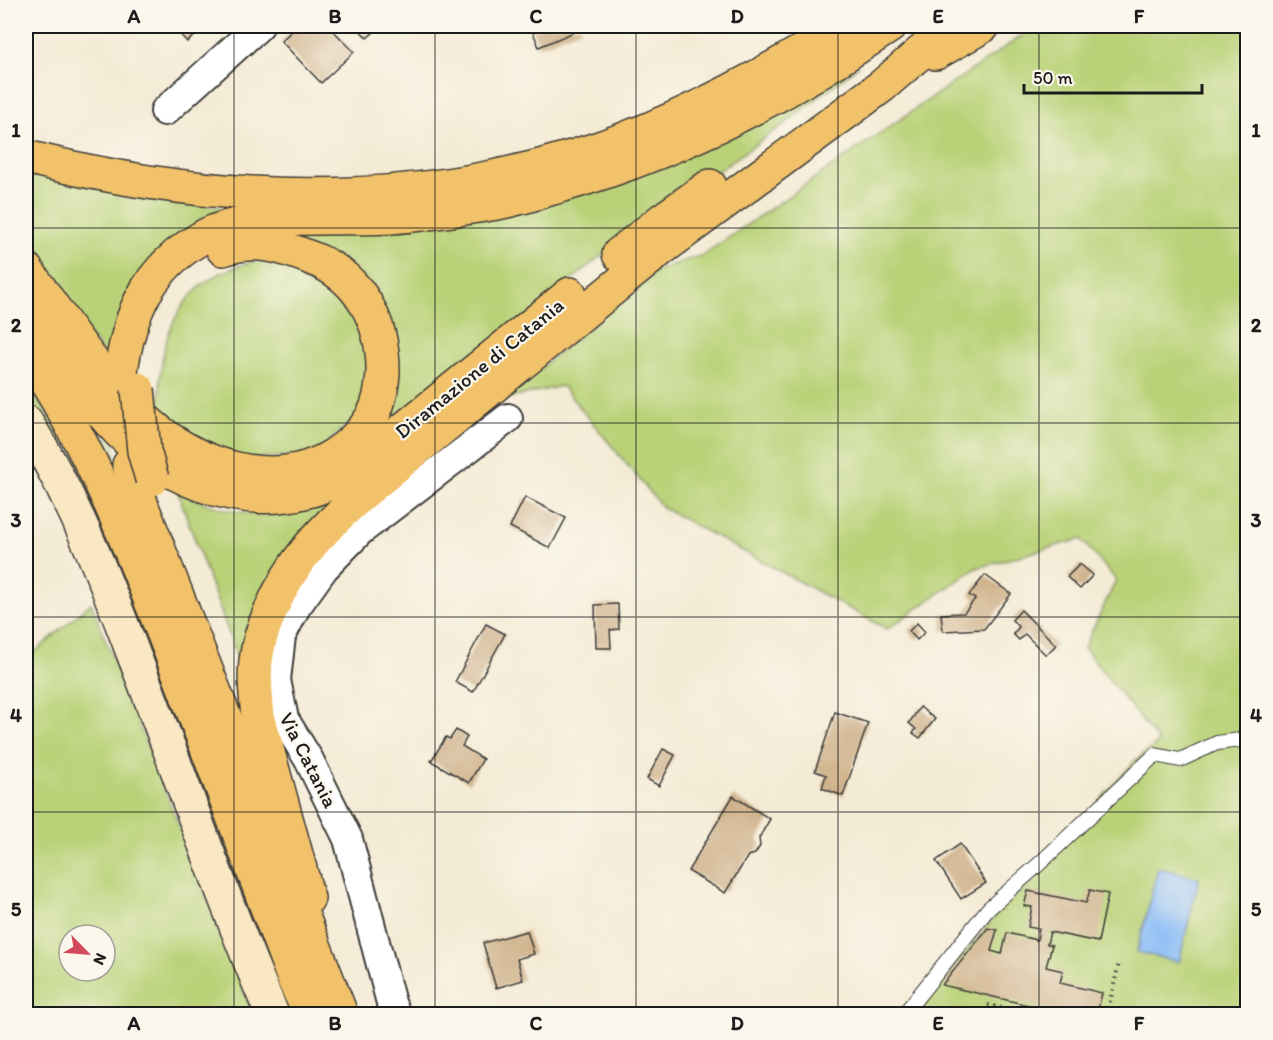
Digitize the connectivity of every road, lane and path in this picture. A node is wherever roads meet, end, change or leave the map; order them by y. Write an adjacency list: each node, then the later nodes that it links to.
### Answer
1 (259, 26): 9 (street)
2 (803, 26): 10 (highway)
3 (843, 26): 10 (highway)
4 (890, 26): 16 (highway)
5 (940, 26): 12 (highway, Diramazione di Catania)
6 (951, 26): 8 (highway)
7 (982, 26): 8 (highway)
8 (882, 86): 12 (highway); 21 (highway)
9 (165, 111)
10 (644, 130): 11 (highway)
11 (26, 157)
12 (751, 158): 14 (highway, Diramazione di Catania)
13 (26, 269): 16 (highway)
14 (26, 309)
15 (26, 351): 25 (highway)
16 (128, 388): 19 (highway, bridge)
17 (508, 418): 28 (street, Via Catania)
18 (26, 422): 24 (main road)
19 (140, 472): 21 (highway); 26 (highway)
20 (1248, 739): 29 (lane)
21 (308, 898): 27 (highway)
22 (1119, 963): 31 (path)
23 (988, 1005): 30 (path)
24 (272, 1014)
25 (310, 1014)
26 (341, 1014)
27 (354, 1014)
28 (396, 1014)
29 (904, 1014)
30 (1026, 1014)
31 (1107, 1014)

